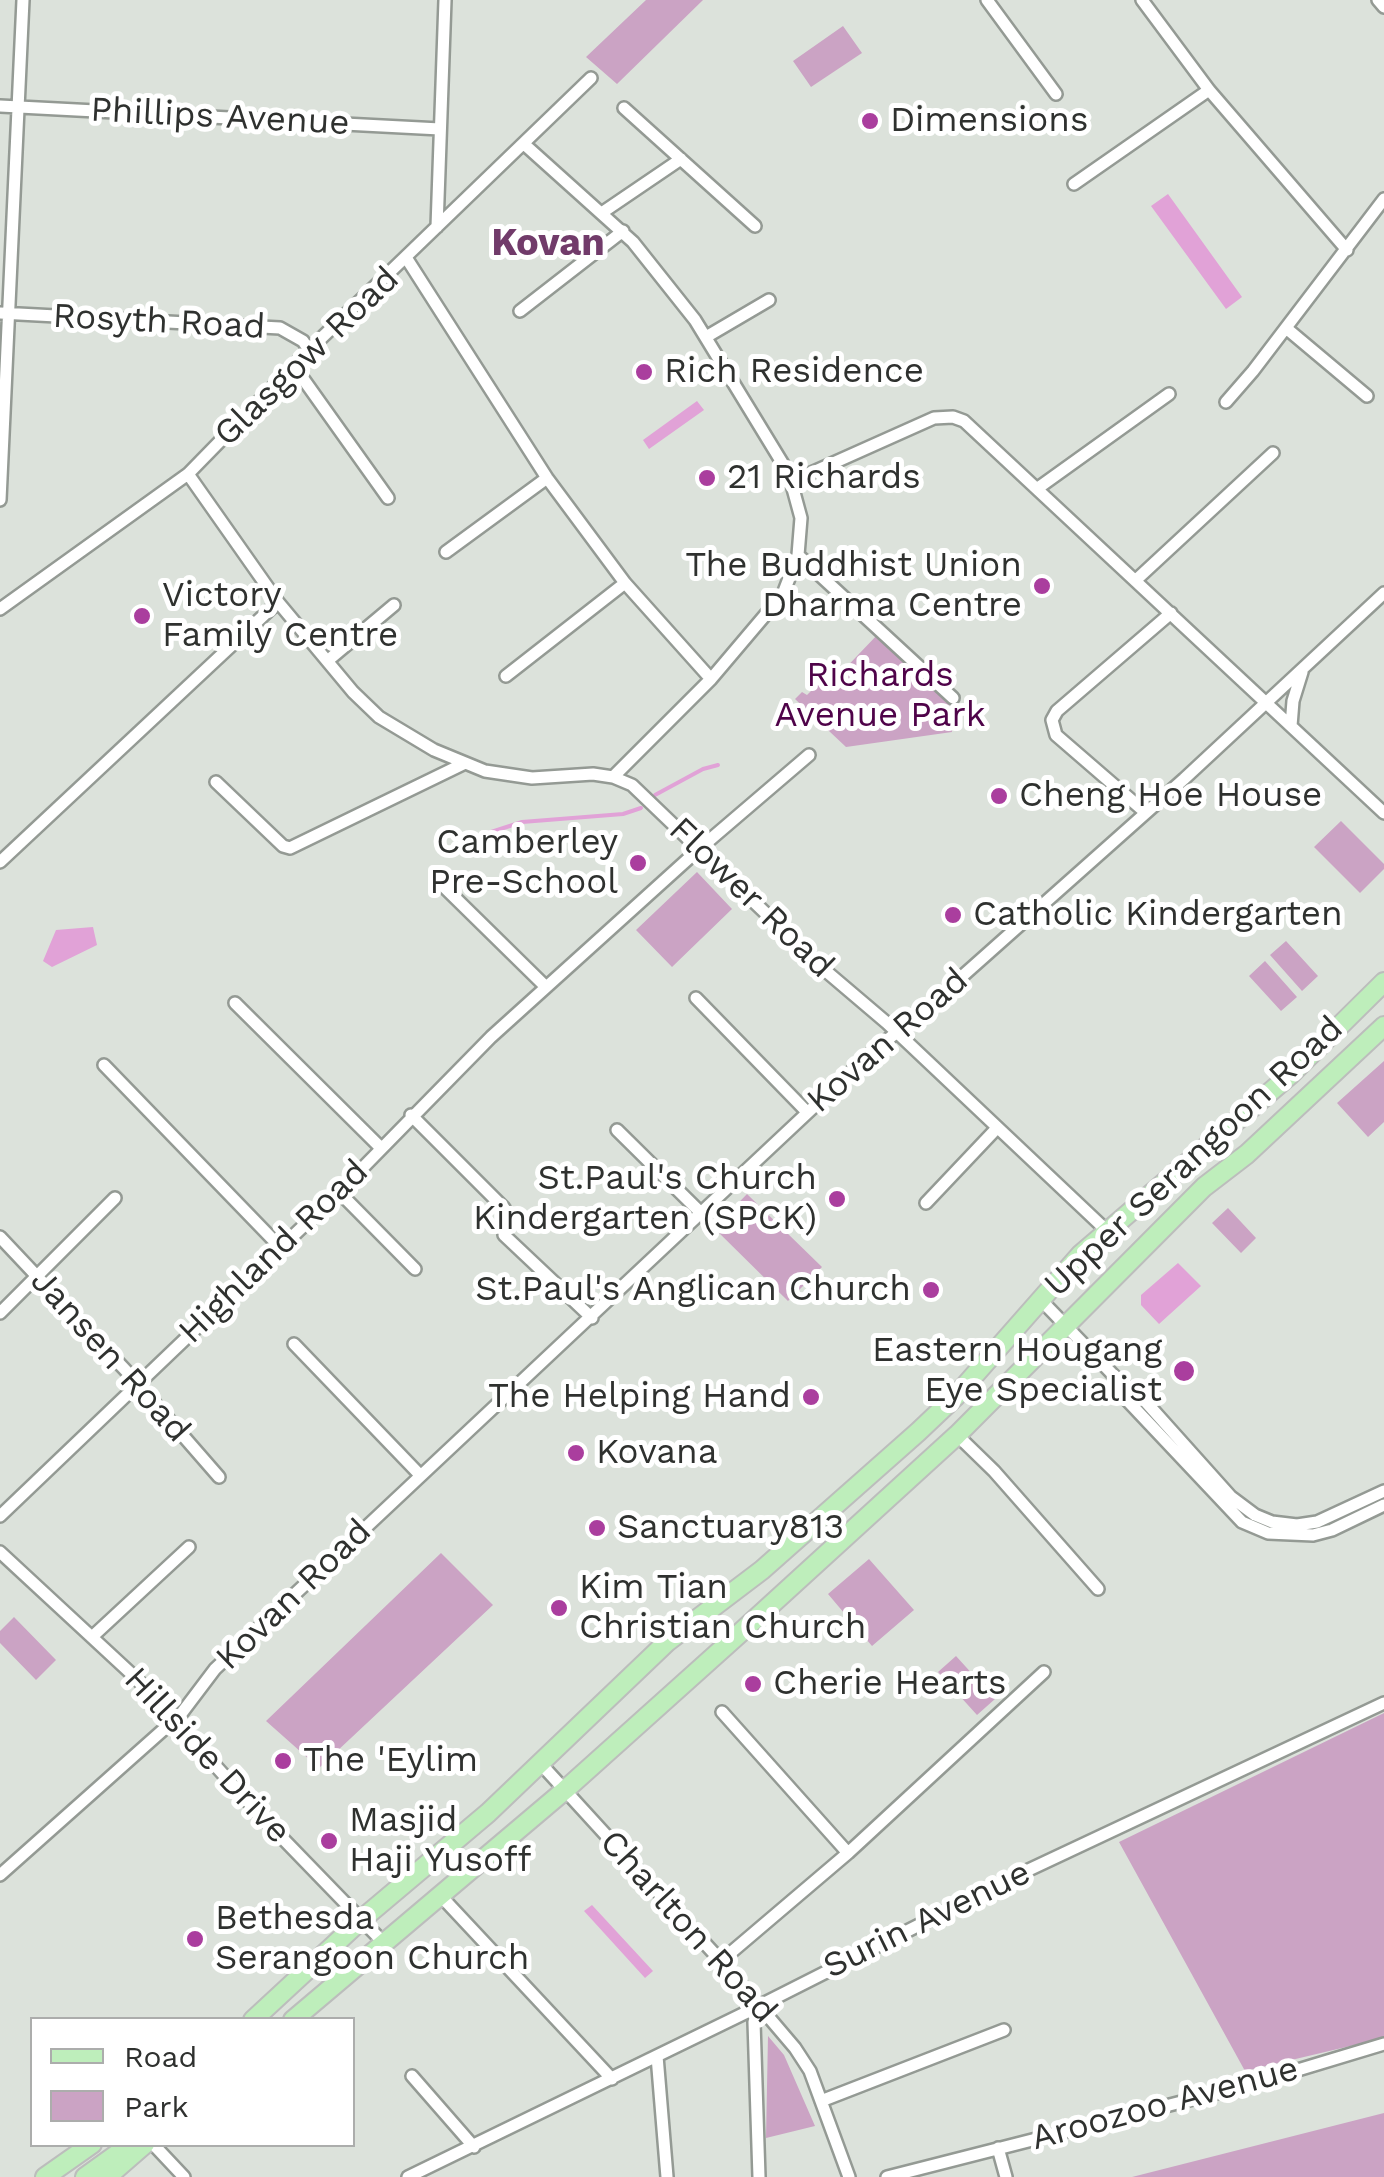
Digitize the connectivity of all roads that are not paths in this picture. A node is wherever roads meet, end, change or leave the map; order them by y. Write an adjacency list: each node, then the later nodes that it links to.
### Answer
1 (24, 0): 11 (street)
2 (445, 0): 13 (street)
3 (987, 0): 9 (street)
4 (1142, 0): 8 (street)
5 (1378, 0): 6 (street)
6 (1384, 7)
7 (591, 78): 14 (street, Glasgow Road)
8 (1209, 90): 16 (street); 22 (street)
9 (1056, 94)
10 (0, 106): 11 (street, Phillips Avenue)
11 (18, 108): 13 (street, Phillips Avenue); 26 (street)
12 (624, 108): 15 (street)
13 (440, 129): 20 (street)
14 (524, 144): 18 (street); 20 (street, Glasgow Road)
15 (681, 158): 18 (street); 19 (street)
16 (1074, 184)
17 (1384, 198): 22 (street)
18 (603, 212): 21 (street)
19 (755, 226)
20 (438, 227): 23 (street, Glasgow Road)
21 (623, 231): 25 (street); 28 (street)
22 (1347, 250): 27 (street)
23 (406, 259): 29 (street, Glasgow Road); 36 (street)
24 (769, 300): 28 (street)
25 (520, 311)
26 (4, 314): 29 (street, Rosyth Road); 40 (street)
27 (1286, 328): 32 (street); 33 (street)
28 (706, 336): 37 (street)
29 (310, 350): 30 (street, Glasgow Road)
30 (294, 366): 35 (street, Glasgow Road); 39 (street)
31 (1169, 394): 38 (street)
32 (1368, 396)
33 (1226, 402)
34 (1273, 453): 43 (street)
35 (188, 474): 46 (street); 48 (street, Glasgow Road)
36 (547, 478): 41 (street); 44 (street)
37 (793, 481): 38 (street); 42 (street)
38 (1038, 488): 43 (street)
39 (388, 498)
40 (0, 500)
41 (446, 552)
42 (798, 556): 53 (street); 54 (street)
43 (1136, 580): 49 (street)
44 (625, 583): 52 (street); 53 (street)
45 (1384, 593): 51 (street, Kovan Road)
46 (278, 602): 58 (street); 64 (street)
47 (394, 606): 50 (street)
48 (0, 608)
49 (1172, 613): 55 (street); 61 (street)
50 (332, 657)
51 (1303, 668): 55 (street, Kovan Road); 56 (street)
52 (506, 676)
53 (710, 679): 59 (street)
54 (952, 698)
55 (1266, 703): 56 (street); 61 (street, Kovan Road)
56 (1291, 726): 62 (street)
57 (809, 755): 63 (street, Highland Road)
58 (464, 764): 59 (street); 60 (street)
59 (613, 777): 63 (street, Flower Road)
60 (216, 782)
61 (1145, 812): 71 (street, Kovan Road)
62 (1384, 813)
63 (698, 850): 67 (street, Highland Road); 71 (street, Flower Road)
64 (0, 862)
65 (438, 880): 67 (street)
66 (1384, 982): 83 (main road, Upper Serangoon Road)
67 (546, 987): 74 (street, Highland Road)
68 (696, 998): 73 (street)
69 (236, 1002): 77 (street)
70 (1384, 1026): 92 (main road, Upper Serangoon Road)
71 (896, 1033): 73 (street, Kovan Road); 75 (street, Flower Road)
72 (104, 1066): 86 (street)
73 (807, 1112): 82 (street, Kovan Road)
74 (411, 1116): 77 (street, Highland Road); 81 (street)
75 (997, 1128): 80 (street); 83 (street, Flower Road)
76 (616, 1130): 82 (street)
77 (381, 1148): 78 (street, Highland Road)
78 (339, 1192): 86 (street, Highland Road); 87 (street)
79 (115, 1198): 88 (street)
80 (926, 1203)
81 (504, 1208)
82 (700, 1212): 91 (street, Kovan Road)
83 (1106, 1230): 89 (main road, Upper Serangoon Road)
84 (504, 1235): 91 (street)
85 (0, 1236): 88 (street, Jansen Road)
86 (280, 1248): 94 (street, Highland Road)
87 (415, 1269)
88 (39, 1278): 90 (street); 94 (street, Jansen Road)
89 (1040, 1299): 92 (street); 110 (main road, Upper Serangoon Road)
90 (0, 1313)
91 (592, 1318): 97 (street, Kovan Road)
92 (1066, 1324): 95 (street); 96 (main road, Upper Serangoon Road)
93 (294, 1344): 97 (street)
94 (137, 1383): 98 (street, Jansen Road); 101 (street, Highland Road)
95 (1122, 1384): 99 (street); 100 (street)
96 (957, 1435): 104 (street); 111 (main road, Upper Serangoon Road)
97 (420, 1475): 109 (street, Kovan Road)
98 (219, 1477)
99 (1384, 1492)
100 (1384, 1506)
101 (0, 1516)
102 (189, 1547): 105 (street)
103 (0, 1552): 105 (street, Hillside Drive)
104 (1098, 1590)
105 (93, 1636): 109 (street, Hillside Drive)
106 (1044, 1672): 112 (street)
107 (1384, 1703): 118 (street, Surin Avenue)
108 (722, 1712): 112 (street)
109 (175, 1720): 113 (street, Kovan Road); 115 (street, Hillside Drive)
110 (541, 1764): 111 (street, Charlton Road); 115 (main road, Upper Serangoon Road)
111 (565, 1790): 114 (main road, Upper Serangoon Road); 117 (street, Charlton Road)
112 (848, 1854): 117 (street)
113 (0, 1875)
114 (439, 1894): 116 (main road, Upper Serangoon Road); 125 (street)
115 (361, 1920): 116 (street, Hillside Drive); 119 (main road, Upper Serangoon Road)
116 (383, 1942): 120 (main road, Upper Serangoon Road)
117 (721, 1961): 118 (street, Charlton Road)
118 (759, 2005): 123 (street, Surin Avenue); 126 (street, Charlton Road); 139 (street)
119 (256, 2017)
120 (296, 2017)
121 (1004, 2030): 126 (street)
122 (1384, 2044): 132 (street, Aroozoo Avenue)
123 (657, 2056): 125 (street, Surin Avenue); 138 (street)
124 (412, 2076): 127 (street)
125 (612, 2078): 127 (street, Surin Avenue)
126 (821, 2100): 140 (street, Charlton Road)
127 (474, 2146): 134 (street, Surin Avenue)
128 (88, 2147): 133 (main road)
129 (127, 2147): 135 (main road)
130 (141, 2147): 136 (main road)
131 (160, 2147): 137 (street)
132 (998, 2148): 141 (street, Aroozoo Avenue); 142 (street)
133 (52, 2174)
134 (418, 2175)
135 (85, 2177)
136 (108, 2177)
137 (188, 2177)
138 (667, 2177)
139 (759, 2177)
140 (850, 2177)
141 (888, 2177)
142 (1006, 2177)

